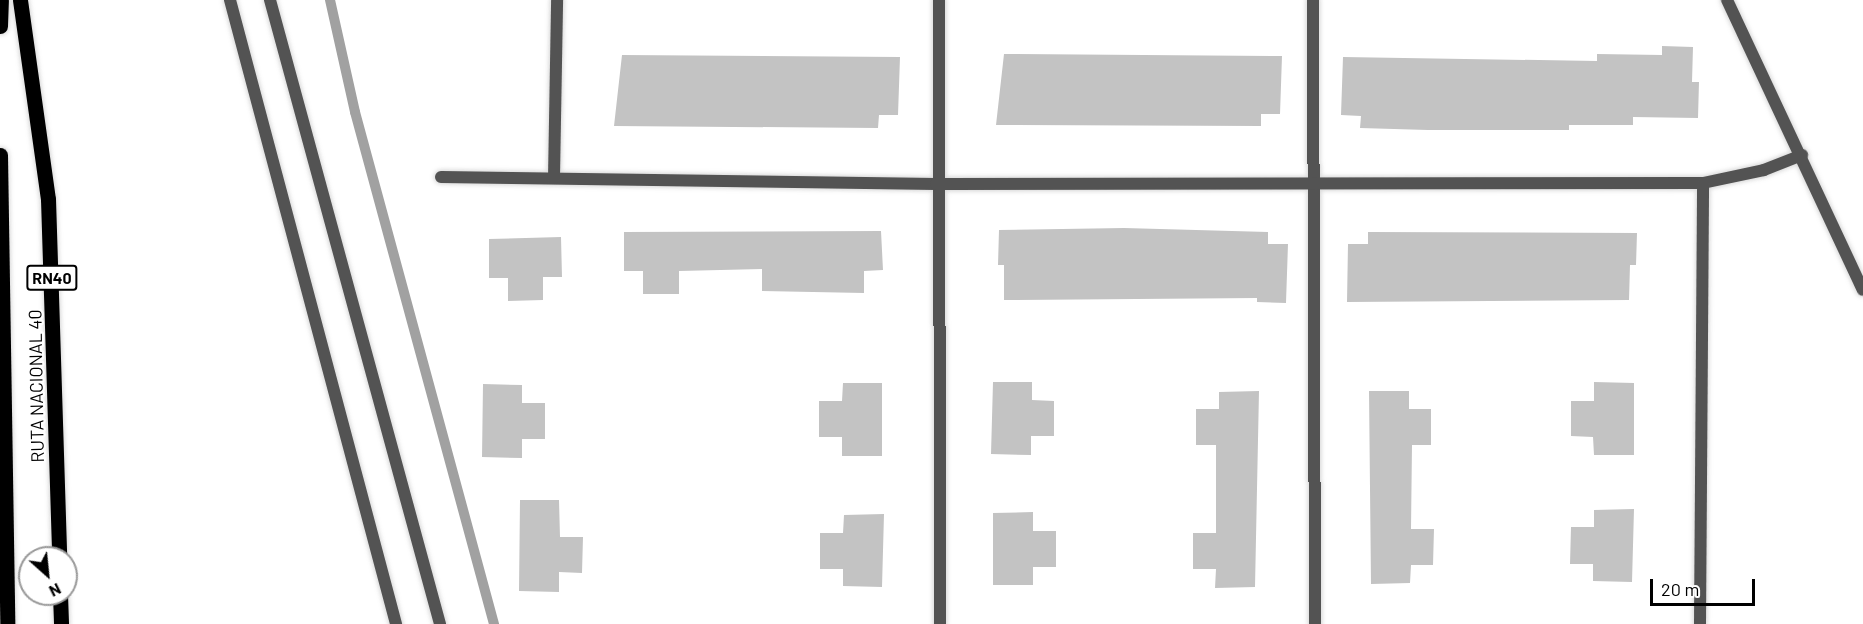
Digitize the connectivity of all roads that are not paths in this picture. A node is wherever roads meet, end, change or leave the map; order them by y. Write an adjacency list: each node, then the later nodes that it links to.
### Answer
1 (1, 0): 9 (main road)
2 (20, 0): 18 (main road, RUTA NACIONAL 40 / RN40)
3 (230, 0): 22 (street)
4 (270, 0): 23 (street)
5 (557, 0): 13 (street)
6 (939, 0): 15 (street)
7 (1313, 0): 16 (street)
8 (1727, 0): 11 (street)
9 (0, 26)
10 (0, 155): 20 (main road, RUTA NACIONAL 40 / RN40)
11 (1802, 155): 14 (street); 17 (street)
12 (441, 177): 13 (street)
13 (554, 178): 15 (street)
14 (1702, 183): 16 (street); 26 (street)
15 (936, 184): 16 (street); 24 (street)
16 (1314, 185): 25 (street)
17 (1863, 290)
18 (59, 546)
19 (60, 606): 21 (main road)
20 (7, 624)
21 (61, 624)
22 (396, 624)
23 (440, 624)
24 (940, 624)
25 (1315, 624)
26 (1700, 624)

